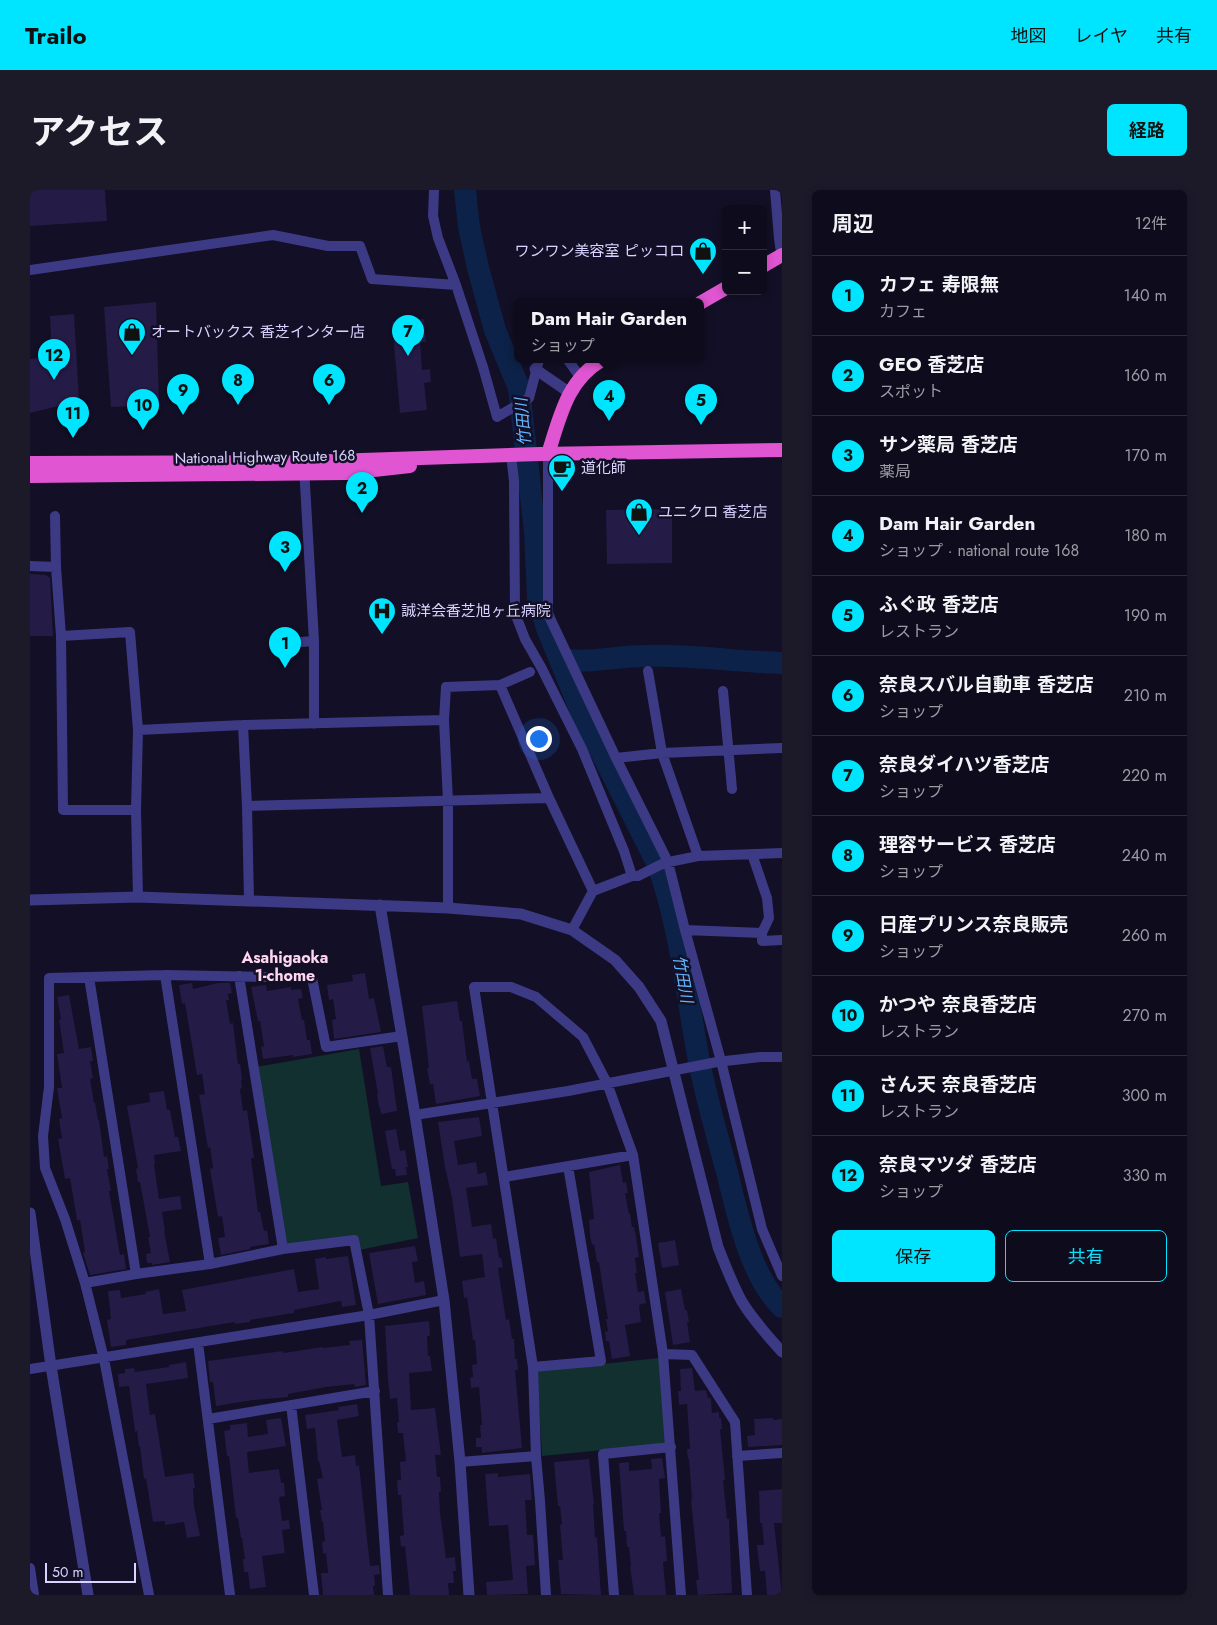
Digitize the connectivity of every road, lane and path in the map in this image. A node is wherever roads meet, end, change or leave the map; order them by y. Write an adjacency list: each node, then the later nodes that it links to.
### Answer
1 (434, 190): 6 (street)
2 (775, 190): 3 (street)
3 (782, 256): 4 (highway)
4 (767, 264)
5 (30, 270): 6 (street)
6 (456, 285): 11 (street)
7 (722, 290): 8 (highway)
8 (704, 301)
9 (570, 363): 12 (street)
10 (597, 363): 12 (highway)
11 (537, 365): 13 (street)
12 (580, 377): 13 (highway)
13 (570, 393): 15 (highway)
14 (782, 450): 15 (highway, National Highway Route 168)
15 (544, 454): 16 (highway, National Highway Route 168); 37 (street)
16 (506, 456): 18 (highway, National Highway Route 168); 47 (street)
17 (30, 462): 18 (highway, National Highway Route 168)
18 (304, 468): 19 (highway, National Highway Route 168); 24 (street)
19 (30, 476)
20 (55, 516): 22 (street)
21 (30, 566): 22 (street)
22 (56, 567): 23 (street)
23 (61, 636): 33 (street); 42 (street)
24 (314, 641): 25 (street); 31 (street)
25 (274, 644)
26 (648, 670): 36 (street)
27 (530, 672): 28 (street)
28 (500, 685): 30 (street); 39 (street)
29 (723, 691): 35 (street)
30 (444, 720): 31 (street); 40 (street)
31 (314, 724): 32 (street)
32 (243, 725): 33 (street); 41 (street)
33 (138, 730): 42 (street)
34 (782, 748): 35 (street)
35 (728, 750): 36 (street); 38 (street)
36 (662, 753): 37 (street); 45 (street)
37 (616, 758): 46 (street)
38 (732, 789)
39 (549, 798): 40 (street); 48 (street)
40 (448, 801): 41 (street); 53 (street)
41 (247, 806): 51 (street)
42 (136, 810): 49 (street)
43 (782, 853): 44 (street)
44 (752, 854): 45 (street); 56 (street)
45 (698, 856): 46 (street)
46 (666, 863): 47 (street); 55 (street)
47 (635, 876): 48 (street)
48 (593, 891): 54 (street)
49 (138, 897): 50 (street); 51 (street)
50 (30, 900)
51 (249, 901): 52 (street)
52 (380, 905): 53 (street); 61 (street)
53 (448, 908): 54 (street)
54 (572, 930): 64 (street)
55 (685, 930): 56 (street); 63 (street)
56 (762, 933): 57 (street)
57 (782, 940)
58 (165, 975): 59 (street); 60 (street); 73 (street)
59 (239, 976): 61 (street); 72 (street)
60 (89, 977): 74 (street); 76 (street)
61 (402, 1036): 67 (street)
62 (782, 1057): 63 (street)
63 (719, 1062): 64 (street); 75 (street)
64 (674, 1070): 65 (street); 80 (street)
65 (607, 1083): 66 (street); 66 (street); 68 (street)
66 (493, 1104): 67 (street); 70 (street)
67 (415, 1115): 77 (street)
68 (633, 1155): 69 (street); 81 (street)
69 (568, 1166): 70 (street); 84 (street)
70 (504, 1177): 84 (street)
71 (30, 1213): 83 (street)
72 (283, 1249): 73 (street); 78 (street)
73 (210, 1264): 74 (street)
74 (136, 1274): 76 (street)
75 (782, 1276)
76 (85, 1283): 82 (street)
77 (444, 1300): 78 (street); 93 (street)
78 (369, 1315): 79 (street); 86 (street)
79 (198, 1343): 82 (street); 88 (street)
80 (782, 1352)
81 (662, 1354): 89 (street); 92 (street)
82 (104, 1359): 83 (street); 97 (street)
83 (51, 1366): 85 (street); 96 (street)
84 (533, 1367): 91 (street)
85 (30, 1370)
86 (374, 1391): 87 (street); 100 (street)
87 (291, 1405): 88 (street); 99 (street)
88 (208, 1419): 98 (street)
89 (671, 1447): 103 (street); 104 (street)
90 (782, 1453): 92 (street)
91 (536, 1456): 93 (street); 102 (street)
92 (737, 1456): 105 (street)
93 (460, 1462): 101 (street)
94 (30, 1568): 95 (street)
95 (34, 1595)
96 (88, 1595)
97 (149, 1595)
98 (230, 1595)
99 (314, 1595)
100 (388, 1595)
101 (469, 1595)
102 (546, 1595)
103 (614, 1595)
104 (681, 1595)
105 (747, 1595)

